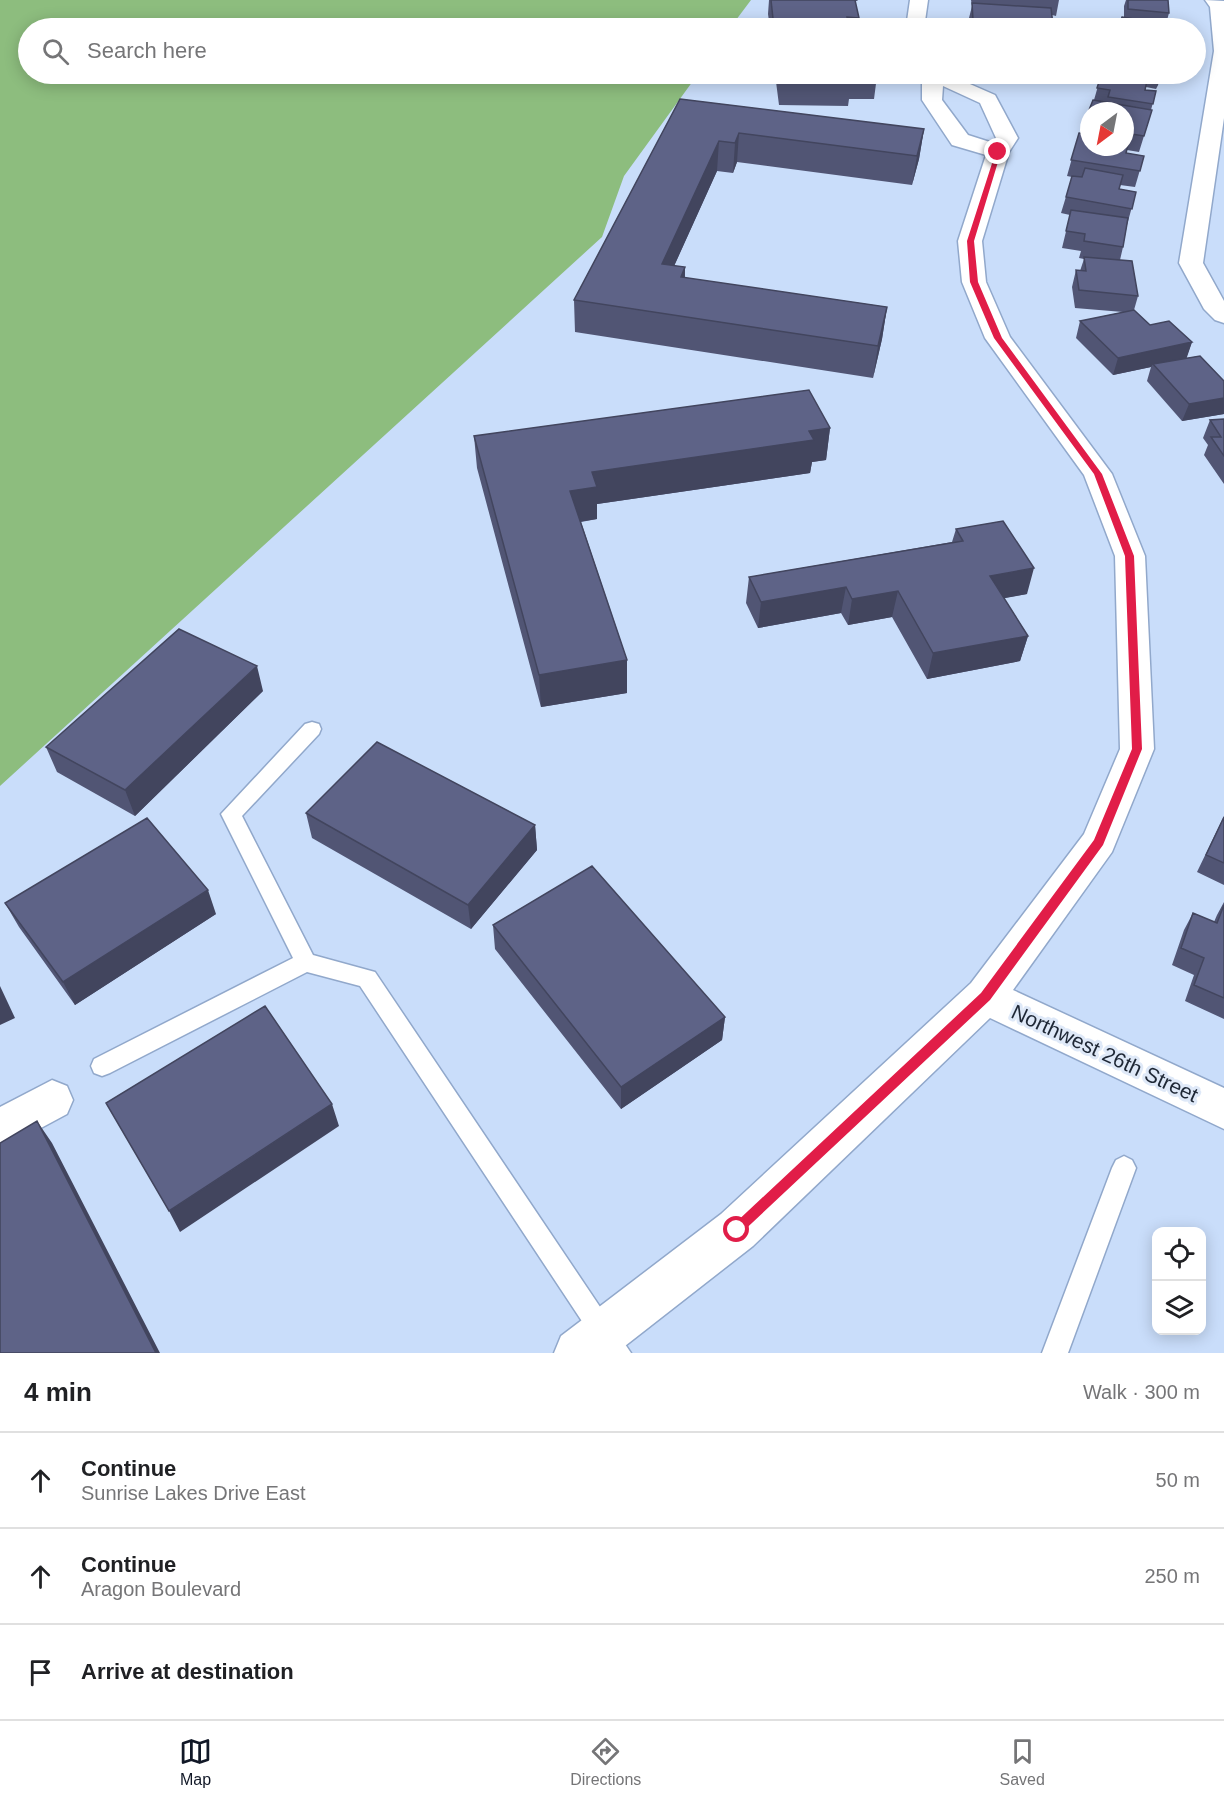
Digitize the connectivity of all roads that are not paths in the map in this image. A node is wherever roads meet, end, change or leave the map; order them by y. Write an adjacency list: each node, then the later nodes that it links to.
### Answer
1 (919, 0): 3 (street)
2 (1214, 0): 8 (street)
3 (916, 18)
4 (933, 84): 7 (street)
5 (945, 84): 6 (street)
6 (979, 109): 7 (street); 9 (street)
7 (939, 112): 9 (street)
8 (1219, 118): 10 (street)
9 (998, 152): 13 (street)
10 (1224, 315)
11 (312, 729): 12 (lane)
12 (306, 962): 14 (lane); 19 (lane)
13 (985, 996): 16 (street, Northwest 26th Street); 19 (street)
14 (102, 1065)
15 (52, 1100): 17 (street)
16 (1224, 1109)
17 (0, 1130)
18 (1124, 1168): 20 (lane)
19 (600, 1347)
20 (1055, 1353)

